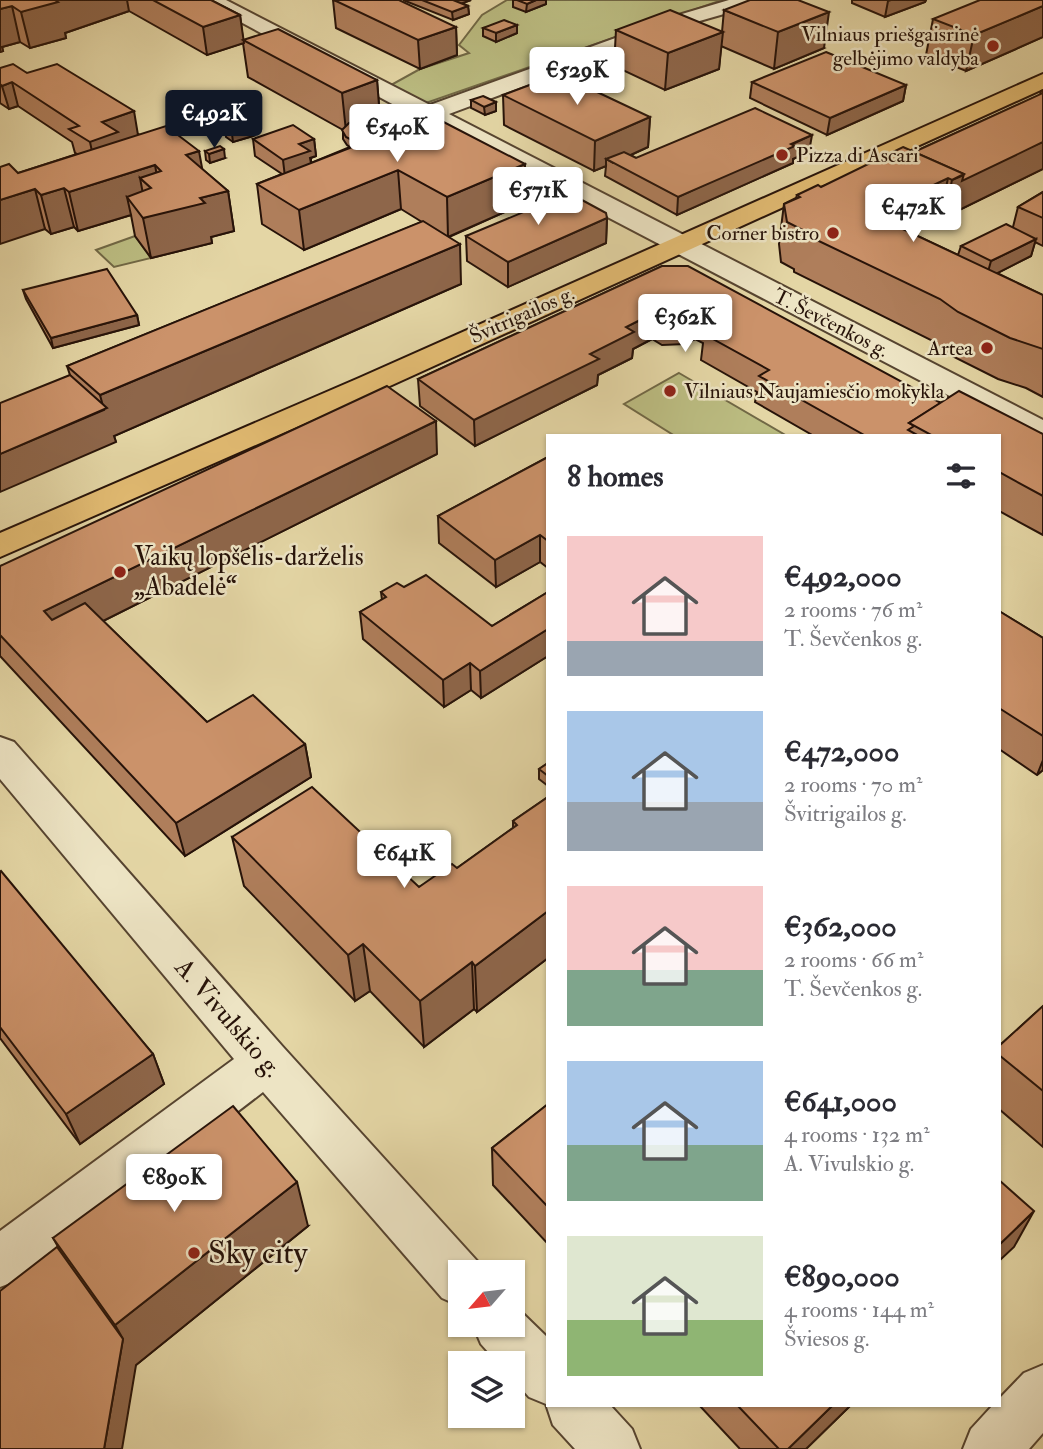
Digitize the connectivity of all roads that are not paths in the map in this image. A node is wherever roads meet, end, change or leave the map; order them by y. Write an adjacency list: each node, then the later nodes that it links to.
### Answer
1 (209, 0): 4 (street, T. Ševčenkos g.)
2 (752, 0): 4 (street)
3 (1043, 81): 5 (main road, Švitrigailos g.)
4 (428, 114): 5 (street, T. Ševčenkos g.)
5 (677, 244): 6 (street, T. Ševčenkos g.); 7 (main road, Švitrigailos g.)
6 (1043, 432)
7 (0, 546)
8 (0, 752): 9 (street, A. Vivulskio g.)
9 (266, 1062): 10 (street); 11 (street, A. Vivulskio g.)
10 (0, 1262)
11 (448, 1267)
12 (511, 1337): 13 (street)
13 (546, 1376)
14 (1043, 1392): 17 (street)
15 (575, 1407): 16 (street)
16 (612, 1449)
17 (991, 1449)

